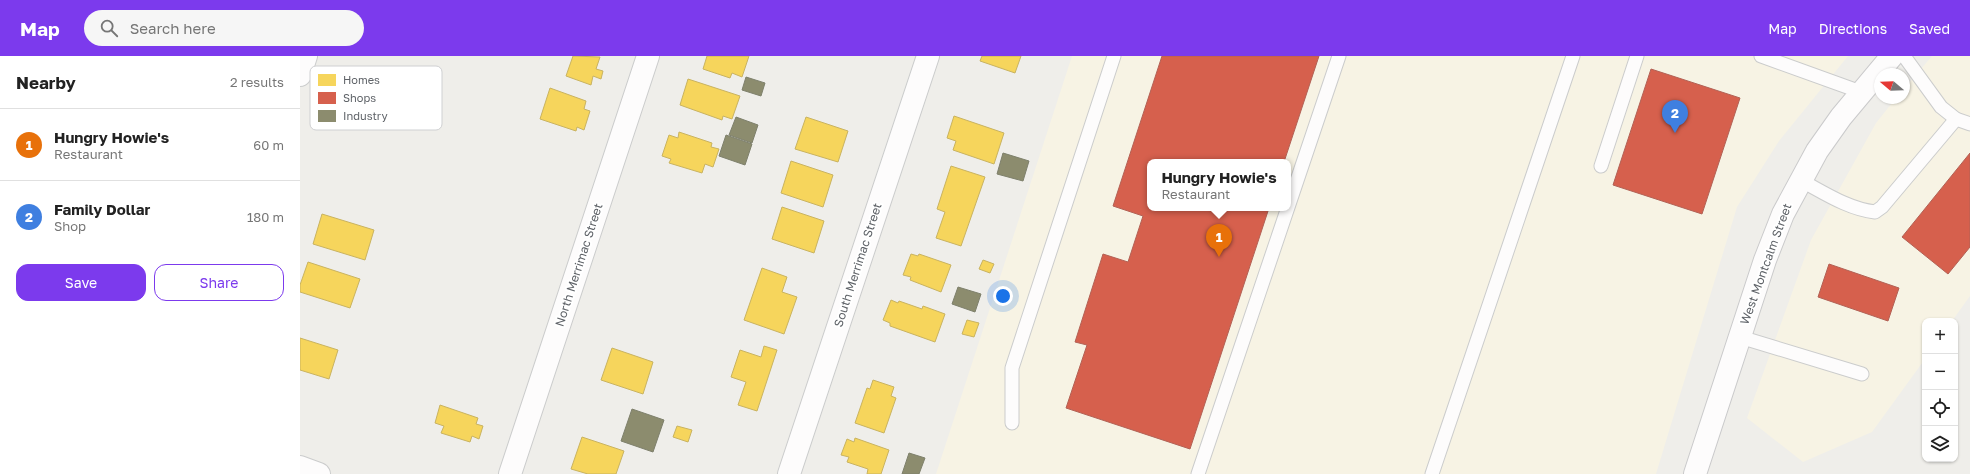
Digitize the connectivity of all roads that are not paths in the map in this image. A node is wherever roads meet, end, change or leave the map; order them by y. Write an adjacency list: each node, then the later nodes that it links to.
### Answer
1 (306, 56): 11 (street)
2 (648, 56): 24 (street, North Merrimac Street)
3 (928, 56): 25 (street, South Merrimac Street)
4 (1114, 56): 21 (lane)
5 (1339, 56): 17 (lane)
6 (1573, 56): 27 (lane)
7 (1637, 56): 15 (lane)
8 (1761, 56): 12 (lane)
9 (1892, 56): 12 (street, West Montcalm Street)
10 (1904, 56): 13 (lane)
11 (300, 75)
12 (1861, 92): 16 (street, West Montcalm Street)
13 (1956, 119): 14 (lane); 16 (lane)
14 (1970, 124)
15 (1601, 166)
16 (1800, 180): 19 (street, West Montcalm Street)
17 (1291, 198)
18 (1287, 211): 26 (lane)
19 (1740, 337): 20 (lane); 28 (street, West Montcalm Street)
20 (1862, 374)
21 (1012, 423)
22 (300, 467): 23 (street)
23 (319, 474)
24 (510, 474)
25 (789, 474)
26 (1198, 474)
27 (1432, 474)
28 (1695, 474)

